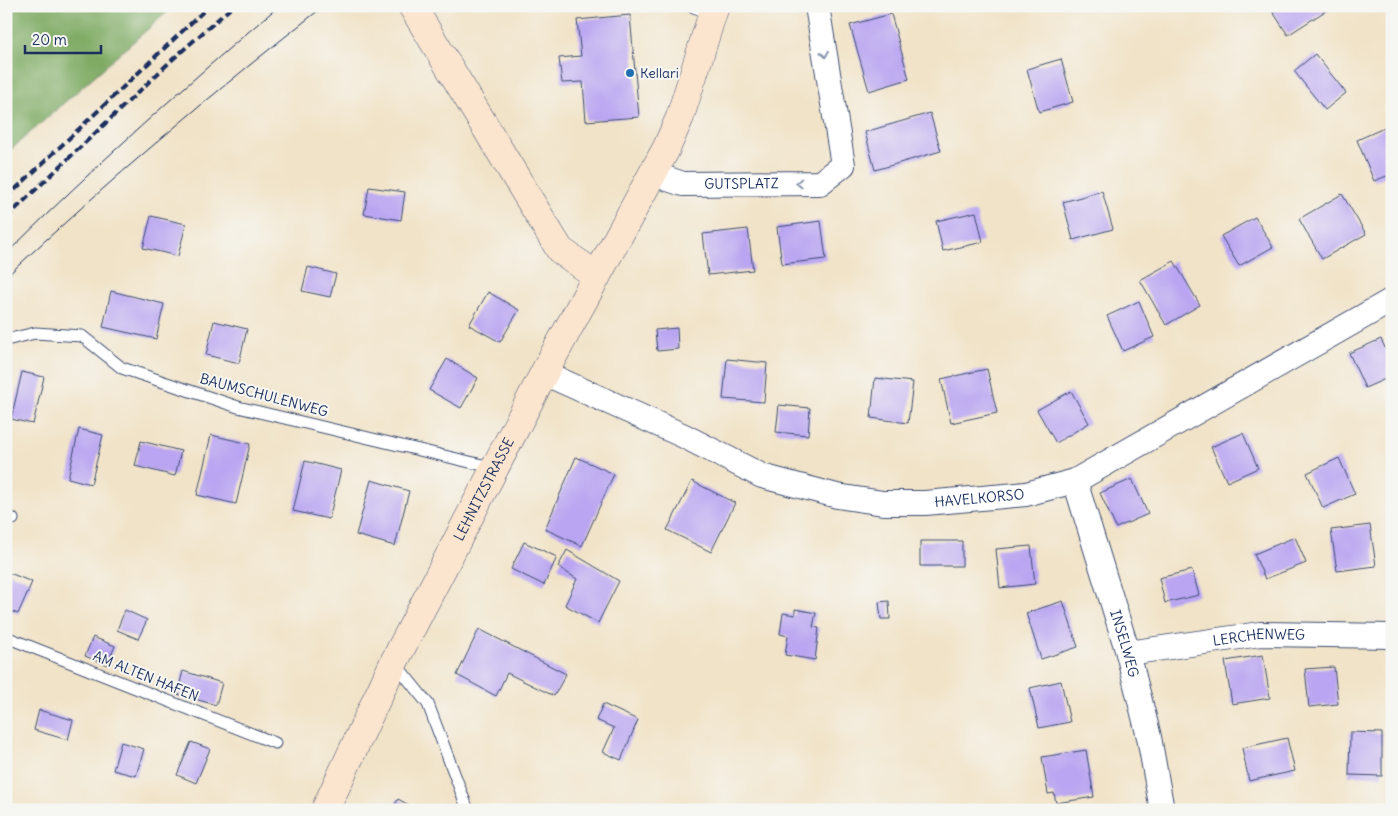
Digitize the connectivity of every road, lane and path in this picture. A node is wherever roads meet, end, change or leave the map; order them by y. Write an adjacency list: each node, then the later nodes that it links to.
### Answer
1 (412, 6): 5 (main road)
2 (817, 6): 4 (street, GUTSPLATZ, one-way to 4)
3 (706, 9): 4 (main road)
4 (653, 174): 5 (main road, LEHNITZSTRASSE)
5 (597, 276): 8 (main road, LEHNITZSTRASSE)
6 (1392, 300): 10 (street, HAVELKORSO)
7 (6, 340): 9 (lane, BAUMSCHULENWEG)
8 (544, 373): 9 (main road, LEHNITZSTRASSE); 10 (street, HAVELKORSO)
9 (495, 468): 14 (main road, LEHNITZSTRASSE)
10 (1075, 481): 13 (street, INSELWEG)
11 (1392, 636): 13 (street, LERCHENWEG)
12 (6, 637): 15 (lane, AM ALTEN HAFEN)
13 (1128, 653): 18 (street, INSELWEG)
14 (394, 662): 16 (main road, LEHNITZSTRASSE); 17 (lane)
15 (275, 743)
16 (324, 810)
17 (468, 810)
18 (1162, 810)

